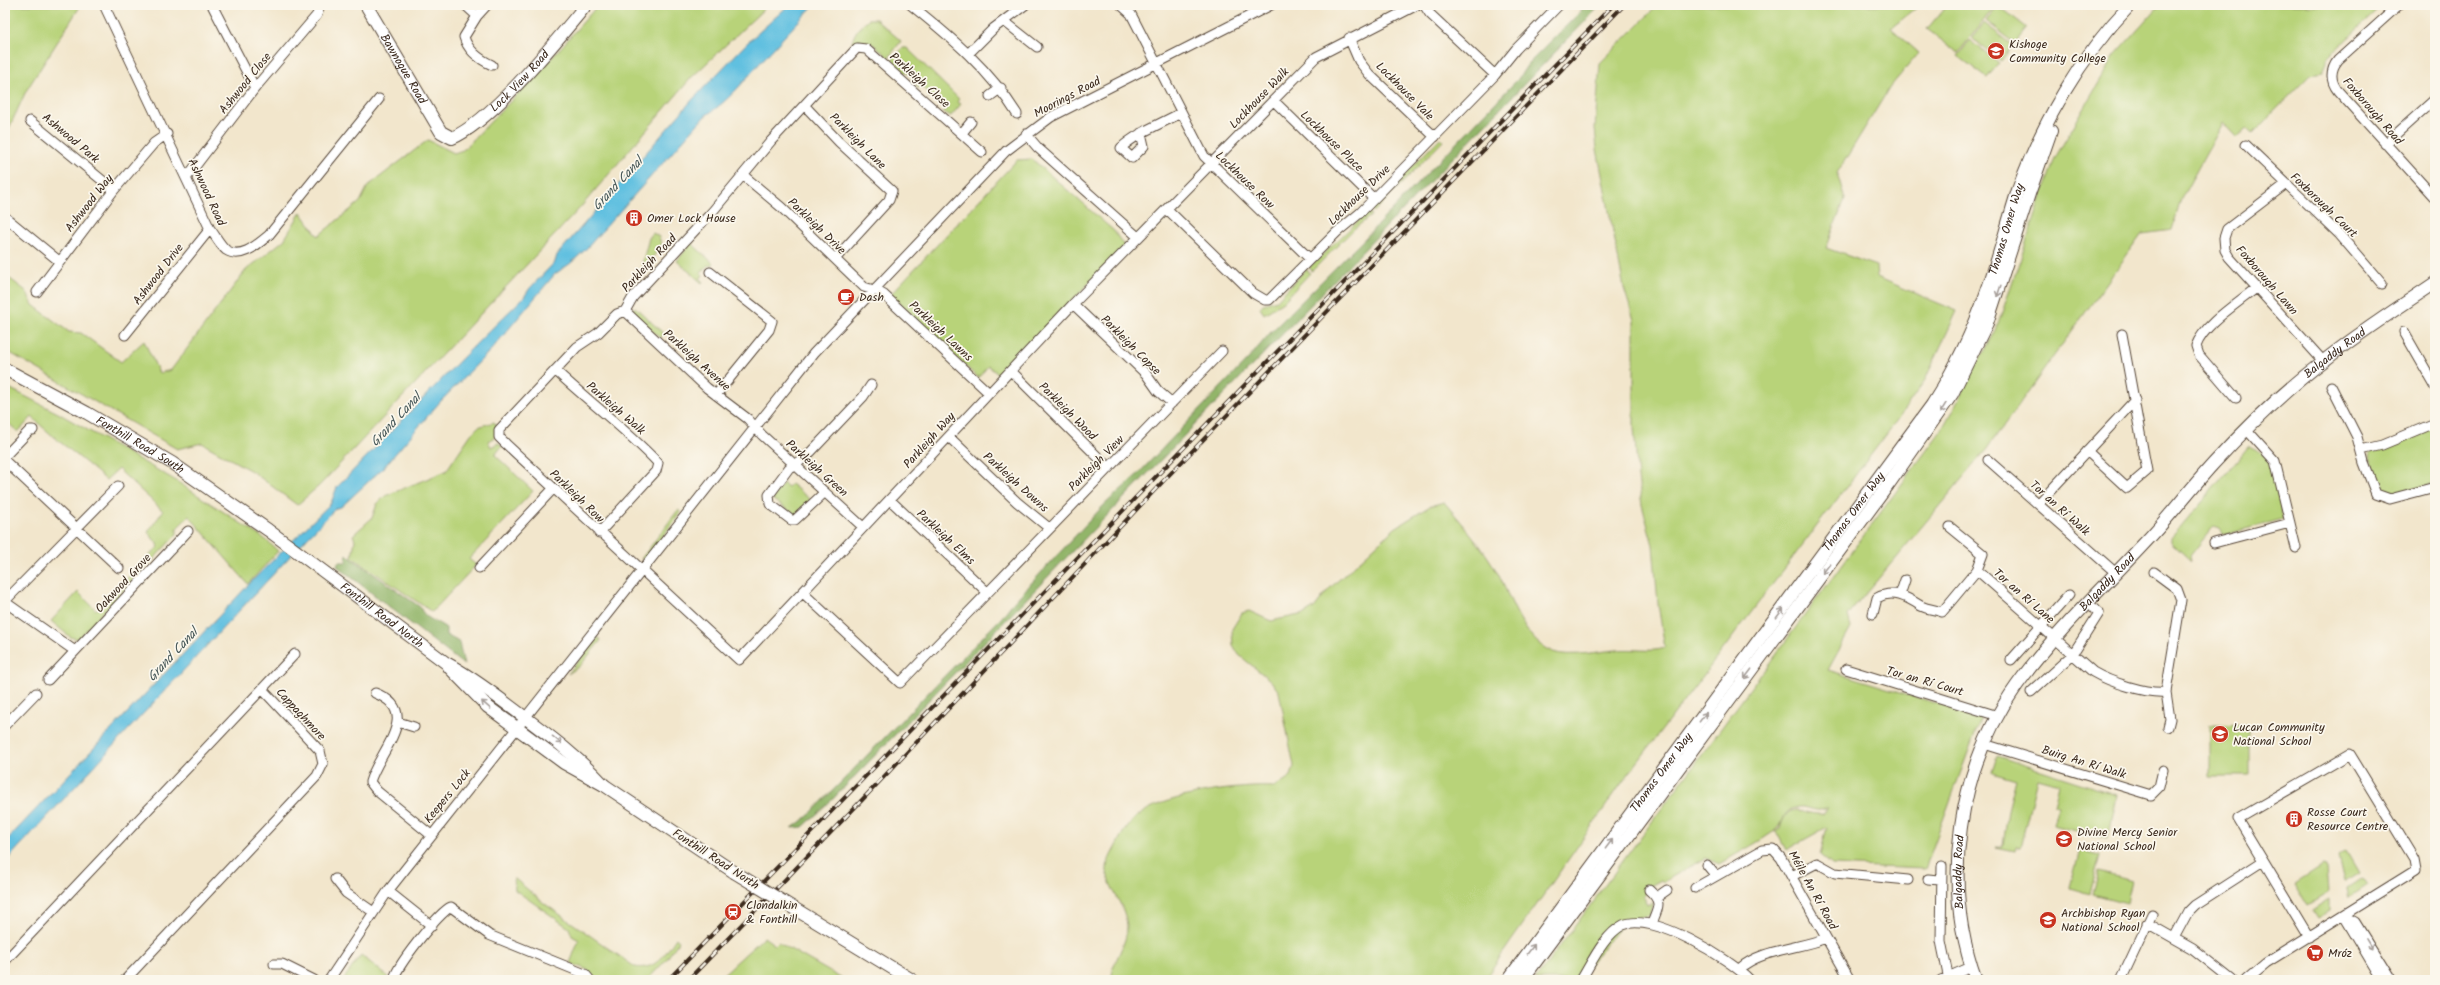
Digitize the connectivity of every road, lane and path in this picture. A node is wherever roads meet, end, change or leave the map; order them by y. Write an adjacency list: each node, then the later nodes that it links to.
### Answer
1 (104, 5): 41 (street, Ashwood Road)
2 (212, 5): 27 (street)
3 (320, 5): 27 (street, Ashwood Close)
4 (366, 5): 38 (street, Bawnogue Road)
5 (465, 5): 18 (street)
6 (487, 5): 18 (street)
7 (586, 5): 38 (street, Lock View Road)
8 (911, 5): 23 (street)
9 (1025, 5): 19 (street)
10 (1121, 5): 25 (street, Lockhouse Row)
11 (1272, 5): 25 (street, Moorings Road)
12 (1417, 5): 20 (street, Lockhouse Walk)
13 (1424, 5): 26 (street)
14 (1559, 5): 26 (street, Lockhouse Drive)
15 (2130, 5): 188 (street, Thomas Omer Way, one-way to 15)
16 (2138, 5): 189 (street, Thomas Omer Way, one-way to 189)
17 (2399, 5): 44 (street, Foxborough Road)
18 (477, 16): 24 (street)
19 (1004, 21): 22 (street); 23 (street)
20 (1349, 38): 32 (street, Lockhouse Walk); 43 (street, Lockhouse Vale)
21 (860, 47): 33 (street, Parkleigh Road); 39 (street, Parkleigh Close)
22 (1037, 47)
23 (968, 54): 28 (street)
24 (492, 65)
25 (1155, 65): 34 (street, Lockhouse Row); 42 (street, Moorings Road)
26 (1495, 76): 43 (street, Lockhouse Drive)
27 (255, 88): 49 (street, Ashwood Close)
28 (1001, 88): 29 (street); 35 (street)
29 (990, 96)
30 (379, 99): 56 (street, Ashwood Road)
31 (2435, 99): 44 (street)
32 (1274, 101): 47 (street, Lockhouse Walk); 53 (street, Lockhouse Place)
33 (805, 106): 48 (street, Parkleigh Road); 58 (street, Parkleigh Lane)
34 (1181, 113): 40 (street); 47 (street, Lockhouse Row)
35 (1017, 114)
36 (30, 120): 51 (street, Ashwood Park)
37 (971, 122): 39 (street)
38 (441, 132)
39 (962, 133): 46 (street, Parkleigh Close)
40 (1141, 133)
41 (167, 134): 49 (street, Ashwood Road); 51 (street, Ashwood Way)
42 (1026, 134): 57 (street); 65 (street, Moorings Road)
43 (1435, 137): 53 (street, Lockhouse Drive)
44 (2385, 144): 52 (street, Foxborough Road)
45 (2246, 145): 50 (street, Foxborough Court)
46 (982, 152)
47 (1211, 164): 54 (street, Lockhouse Walk); 59 (street, Lockhouse Row)
48 (744, 176): 58 (street, Parkleigh Drive); 68 (street, Parkleigh Road)
49 (187, 177): 56 (street, Ashwood Road)
50 (2286, 184): 63 (street, Foxborough Court); 64 (street, Foxborough Lawn)
51 (114, 190): 60 (street, Ashwood Way)
52 (2435, 198)
53 (1374, 199): 59 (street, Lockhouse Drive)
54 (1167, 209): 57 (street, Lockhouse Walk); 59 (street, Lockhouse Drive)
55 (5, 218): 60 (street)
56 (210, 230): 71 (street, Ashwood Drive)
57 (1138, 237): 67 (street, Parkleigh Way)
58 (835, 259): 65 (street, Parkleigh Drive)
59 (1310, 259)
60 (59, 261): 66 (street, Ashwood Way)
61 (710, 272): 81 (street)
62 (2435, 283): 73 (street, Balgaddy Road)
63 (2382, 284)
64 (2256, 288): 73 (street, Foxborough Lawn); 82 (street)
65 (874, 290): 80 (street, Parkleigh Lawns); 86 (street, Moorings Road)
66 (38, 292)
67 (1073, 304): 76 (street, Parkleigh Way); 84 (street, Parkleigh Copse)
68 (624, 311): 75 (street, Parkleigh Road); 81 (street, Parkleigh Avenue)
69 (2404, 332): 79 (street)
70 (2122, 334): 83 (street)
71 (125, 335)
72 (1222, 352): 84 (street, Parkleigh View)
73 (2323, 361): 88 (street, Balgaddy Road)
74 (5, 369): 113 (street, Fonthill Road South)
75 (555, 370): 89 (street, Parkleigh Road); 110 (street, Parkleigh Walk)
76 (1011, 371): 80 (street, Parkleigh Way); 97 (street, Parkleigh Wood)
77 (872, 385): 96 (street)
78 (2331, 386): 91 (street)
79 (2435, 386)
80 (989, 393): 90 (street, Parkleigh Way)
81 (716, 395): 86 (street, Parkleigh Avenue)
82 (2236, 398)
83 (2135, 400): 92 (street); 92 (street)
84 (1172, 403): 97 (street, Parkleigh View)
85 (2435, 423): 91 (street)
86 (754, 427): 96 (street, Parkleigh Green); 117 (street, Moorings Road)
87 (33, 430): 93 (street)
88 (2247, 430): 104 (street); 119 (street, Balgaddy Road)
89 (498, 435): 100 (street, Parkleigh Row)
90 (949, 437): 102 (street, Parkleigh Way); 108 (street, Parkleigh Downs)
91 (2361, 450): 99 (street)
92 (2087, 451): 103 (street)
93 (5, 456)
94 (1988, 460): 103 (street, Tor an Rí Walk)
95 (5, 461): 105 (street, Oakwood Grove)
96 (797, 464): 101 (street, Parkleigh Green); 101 (street)
97 (1109, 468): 108 (street, Parkleigh View)
98 (118, 486): 105 (street)
99 (2435, 487)
100 (552, 489): 110 (street, Parkleigh Row); 115 (street)
101 (825, 492): 106 (street, Parkleigh Green)
102 (890, 500): 106 (street, Parkleigh Way); 121 (street, Parkleigh Elms)
103 (2038, 504): 119 (street, Tor an Rí Walk)
104 (2290, 523): 111 (street); 112 (street)
105 (77, 527): 114 (street, Oakwood Grove); 125 (street)
106 (864, 527): 122 (street, Parkleigh Way)
107 (1950, 527): 116 (street, Tor an Rí Lane)
108 (1049, 528): 121 (street, Parkleigh View)
109 (188, 531): 130 (street, Oakwood Grove)
110 (599, 533): 117 (street, Parkleigh Row)
111 (2214, 543)
112 (2296, 548)
113 (317, 567): 135 (street, Fonthill Road North)
114 (118, 568)
115 (479, 568)
116 (1977, 570): 123 (street, Tor an Rí Lane); 128 (street, Tor an Rí Lane)
117 (642, 571): 133 (street, Parkleigh Row); 144 (street, Keepers Lock)
118 (2154, 572): 140 (street)
119 (2116, 573): 129 (street, Balgaddy Road)
120 (1905, 580): 123 (street)
121 (987, 592): 122 (street, Parkleigh View)
122 (802, 593): 133 (street, Parkleigh Way)
123 (1900, 595): 127 (street, Tor an Rí Lane)
124 (2069, 595): 128 (street)
125 (5, 602): 130 (street)
126 (2094, 608): 132 (street)
127 (1874, 614)
128 (2040, 626): 129 (street, Tor an Rí Lane); 134 (street)
129 (2055, 639): 132 (street, Tor an Rí Lane); 143 (street, Balgaddy Road)
130 (75, 651): 137 (street, Oakwood Grove)
131 (295, 654): 138 (street)
132 (2073, 654): 139 (street); 140 (street, Tor an Rí Lane)
133 (739, 660)
134 (2011, 660)
135 (446, 663): 144 (street, Fonthill Road North); 149 (street, Fonthill Road North, one-way to 135)
136 (1846, 669): 143 (street, Tor an Rí Court)
137 (48, 680)
138 (262, 689): 177 (street, Cappaghmore); 182 (street, Cappaghmore)
139 (2031, 692)
140 (2166, 692): 148 (street)
141 (36, 693): 146 (street)
142 (375, 694): 145 (street)
143 (1998, 716): 150 (street, Balgaddy Road)
144 (526, 717): 149 (street, Keepers Lock); 152 (street, Fonthill Road North, one-way to 152)
145 (398, 722): 147 (street); 153 (street)
146 (5, 725)
147 (414, 727)
148 (2168, 727)
149 (517, 728): 152 (street, Fonthill Road North); 153 (street, Keepers Lock)
150 (1984, 744): 151 (street, Buirg An Rí Walk); 179 (street, Balgaddy Road)
151 (2163, 770)
152 (604, 785): 187 (street, Fonthill Road North, bridge)
153 (431, 835): 166 (street, Keepers Lock)
154 (2263, 861): 170 (street); 174 (street); 176 (street)
155 (1707, 865): 157 (street)
156 (1942, 866): 162 (street)
157 (1716, 876): 158 (street, Méile An Rí Road); 163 (street, Méile An Rí Road)
158 (1792, 876): 161 (street); 175 (street, Méile An Rí Road)
159 (335, 879): 168 (street)
160 (1928, 879): 162 (street)
161 (1908, 880)
162 (1940, 880): 181 (street)
163 (1695, 888)
164 (1649, 890): 167 (street)
165 (1667, 890): 167 (street)
166 (388, 891): 168 (street, Keepers Lock); 173 (street)
167 (1657, 897): 171 (street)
168 (372, 911): 184 (street, Keepers Lock)
169 (2152, 914): 172 (street)
170 (2344, 916): 174 (street); 197 (street); 198 (street, one-way to 198)
171 (1652, 923): 180 (street); 190 (street)
172 (2147, 923): 176 (street); 194 (street)
173 (432, 926): 185 (street); 186 (street)
174 (2309, 937): 196 (street)
175 (1826, 938): 180 (street); 192 (street, Méile An Rí Road)
176 (2174, 938): 195 (street)
177 (5, 962)
178 (274, 964): 183 (street)
179 (1971, 967): 181 (street); 193 (street, Balgaddy Road)
180 (1739, 969): 191 (street)
181 (1946, 979)
182 (125, 980)
183 (314, 980)
184 (329, 980)
185 (394, 980)
186 (590, 980)
187 (912, 980)
188 (1508, 980)
189 (1522, 980)
190 (1581, 980)
191 (1750, 980)
192 (1850, 980)
193 (1976, 980)
194 (2120, 980)
195 (2232, 980)
196 (2246, 980)
197 (2382, 980)
198 (2391, 980)

